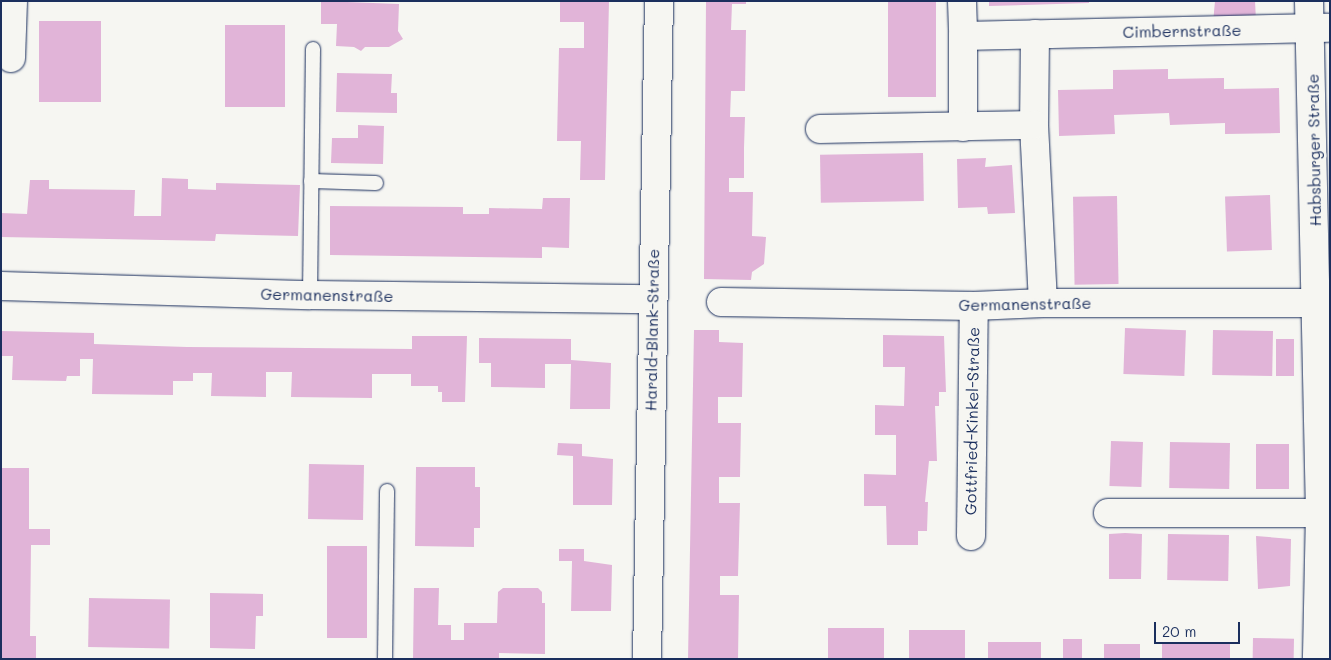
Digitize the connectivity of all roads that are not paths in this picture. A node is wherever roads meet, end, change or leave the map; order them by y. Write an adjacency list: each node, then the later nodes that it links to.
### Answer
1 (13, 1): 9 (street)
2 (659, 1): 17 (street, Harald-Blank-Straße)
3 (962, 1): 7 (street)
4 (1310, 1): 5 (street, Habsburger Straße)
5 (1320, 28): 6 (street, Cimbernstraße); 20 (street, Habsburger Straße)
6 (1035, 34): 7 (street, Cimbernstraße); 10 (street)
7 (963, 36): 11 (street)
8 (313, 49): 13 (lane)
9 (11, 58)
10 (1034, 126): 11 (street); 19 (street)
11 (963, 127): 12 (street)
12 (820, 130)
13 (312, 182): 14 (lane); 16 (lane)
14 (376, 183)
15 (1, 286): 16 (street, Germanenstraße)
16 (310, 295): 17 (street, Germanenstraße)
17 (652, 299): 27 (street, Harald-Blank-Straße)
18 (721, 302): 21 (street, Germanenstraße)
19 (1043, 303): 20 (street, Germanenstraße); 21 (street, Germanenstraße)
20 (1324, 303): 23 (street, Habsburger Straße)
21 (974, 306): 25 (street, Gottfried-Kinkel-Straße)
22 (387, 491): 26 (lane)
23 (1325, 512): 24 (street); 28 (street, Habsburger Straße)
24 (1108, 513)
25 (971, 536)
26 (385, 659)
27 (647, 659)
28 (1317, 659)

